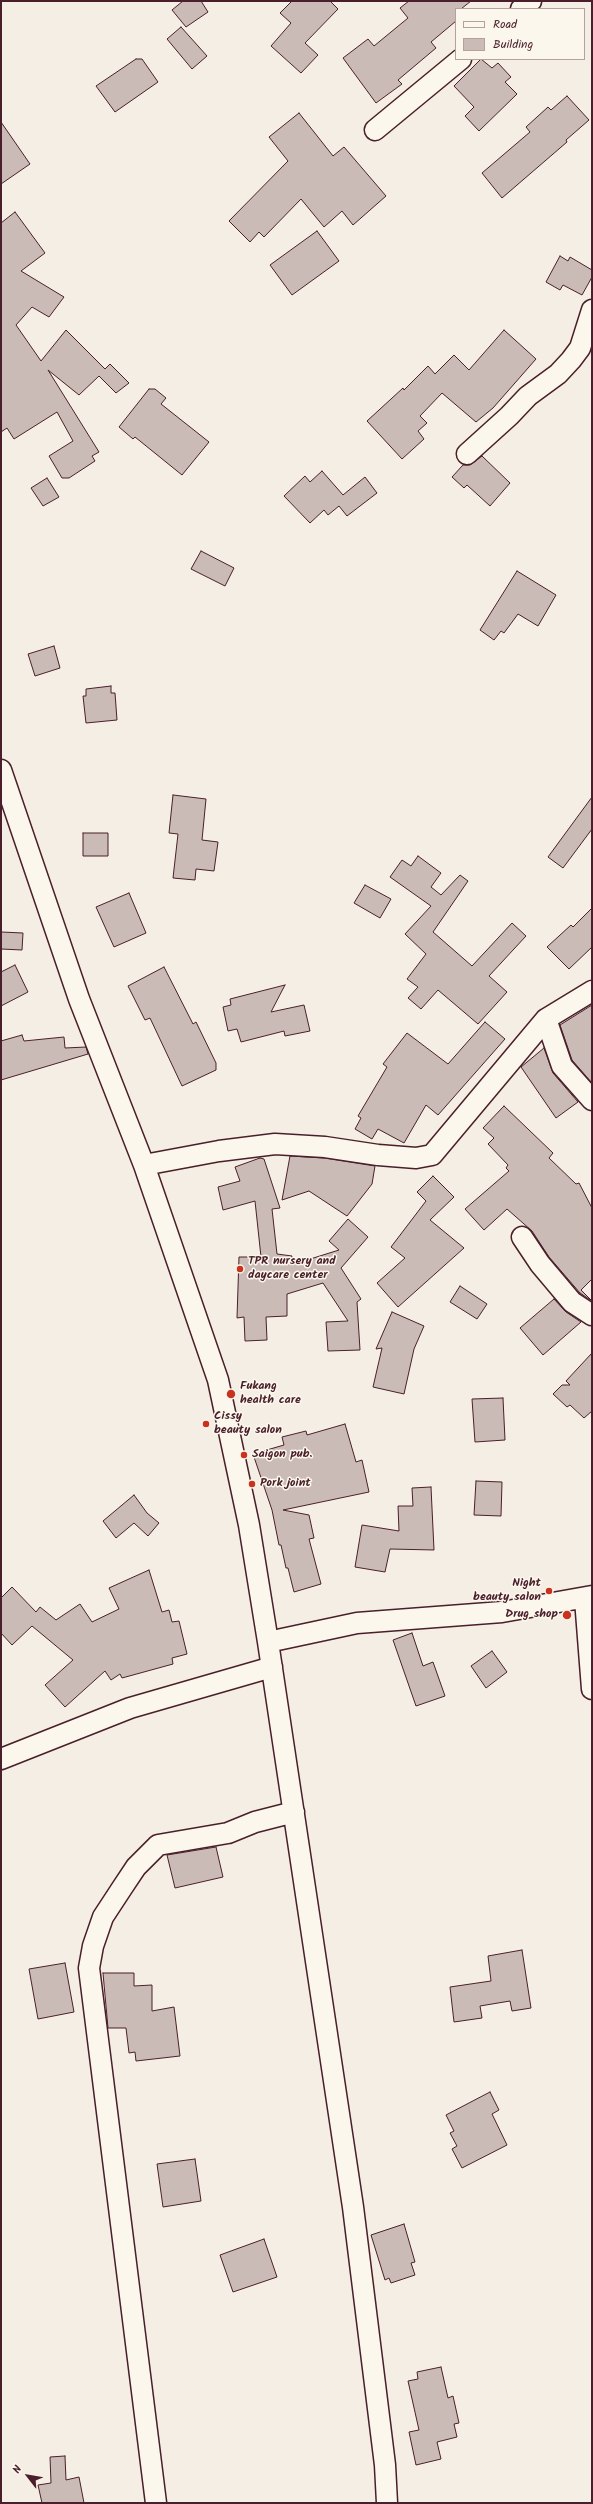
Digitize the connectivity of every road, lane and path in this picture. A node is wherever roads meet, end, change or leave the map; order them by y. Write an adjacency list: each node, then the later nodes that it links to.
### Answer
1 (531, 1): 2 (street)
2 (522, 8)
3 (460, 60): 4 (street)
4 (376, 130)
5 (592, 310): 6 (street)
6 (467, 454)
7 (1, 770): 11 (street)
8 (592, 991): 9 (street)
9 (546, 1019): 10 (street); 11 (street)
10 (592, 1100)
11 (144, 1165): 15 (street)
12 (522, 1237): 13 (street)
13 (592, 1315)
14 (589, 1597): 15 (street); 17 (street)
15 (268, 1642): 16 (street)
16 (272, 1667): 18 (street); 19 (street)
17 (592, 1689)
18 (1, 1759)
19 (294, 1812): 20 (street); 21 (street)
20 (156, 2503)
21 (387, 2503)

